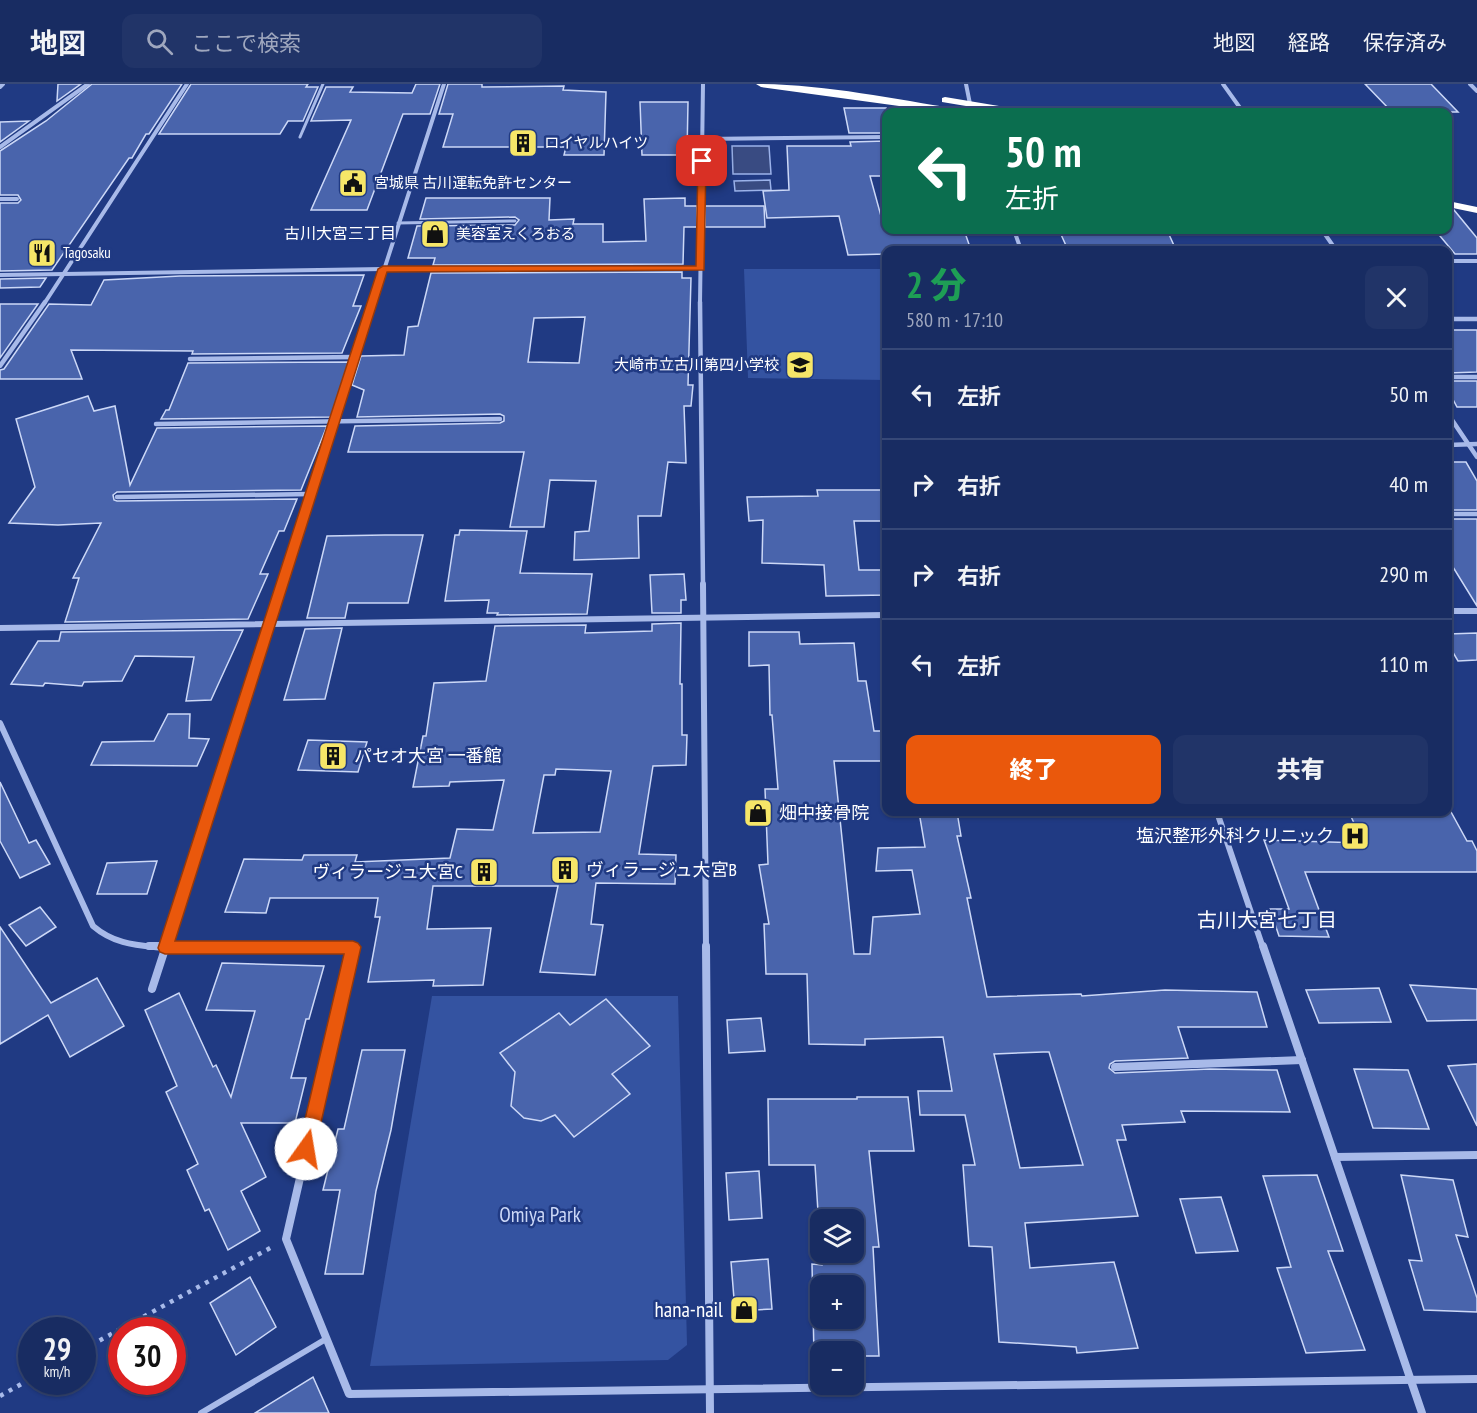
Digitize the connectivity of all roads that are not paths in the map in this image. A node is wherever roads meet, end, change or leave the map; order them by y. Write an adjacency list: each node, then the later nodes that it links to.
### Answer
1 (88, 84): 19 (street)
2 (187, 84): 32 (street)
3 (323, 84): 16 (lane)
4 (444, 84): 27 (street)
5 (703, 84): 18 (street)
6 (761, 84): 13 (highway)
7 (843, 84): 12 (highway)
8 (966, 84): 12 (street)
9 (1223, 84): 15 (street)
10 (1470, 84): 11 (street)
11 (1477, 91)
12 (970, 104): 14 (highway)
13 (933, 108)
14 (994, 108)
15 (1240, 108)
16 (300, 137)
17 (882, 137): 18 (street)
18 (703, 139): 30 (street)
19 (0, 147)
20 (1452, 196): 23 (highway)
21 (0, 200): 22 (street)
22 (17, 200)
23 (1477, 201)
24 (1452, 205): 25 (highway)
25 (1477, 210)
26 (515, 221): 27 (lane)
27 (398, 223): 31 (street)
28 (1452, 261): 29 (street)
29 (1477, 261)
30 (700, 268): 31 (street); 56 (street)
31 (383, 269): 32 (street); 36 (street)
32 (65, 273): 33 (street); 38 (street)
33 (0, 275)
34 (1452, 319): 35 (street)
35 (1477, 319)
36 (355, 357): 37 (street); 43 (street)
37 (190, 358)
38 (0, 366)
39 (1452, 377): 40 (street)
40 (1477, 377)
41 (500, 419): 43 (street)
42 (1452, 420): 47 (street)
43 (334, 421): 44 (street); 49 (street)
44 (156, 424)
45 (1477, 444): 47 (street)
46 (1452, 445): 47 (street)
47 (1468, 445): 48 (street)
48 (1477, 457)
49 (311, 494): 50 (street); 57 (street)
50 (117, 497)
51 (1452, 514): 52 (street)
52 (1477, 514)
53 (1452, 611): 54 (street)
54 (1477, 611)
55 (882, 615): 56 (street)
56 (704, 618): 57 (street); 70 (street)
57 (269, 624): 58 (street); 61 (street)
58 (0, 628)
59 (0, 723): 61 (street)
60 (1218, 816): 63 (street)
61 (165, 948): 62 (street); 67 (street)
62 (152, 989)
63 (1302, 1060): 64 (street); 66 (street)
64 (1115, 1067)
65 (1477, 1155): 66 (street)
66 (1335, 1157): 69 (street)
67 (326, 1339): 70 (street); 71 (lane)
68 (1477, 1379): 69 (street)
69 (1411, 1380): 70 (street); 73 (street)
70 (710, 1389): 72 (street)
71 (201, 1413)
72 (710, 1413)
73 (1422, 1413)

